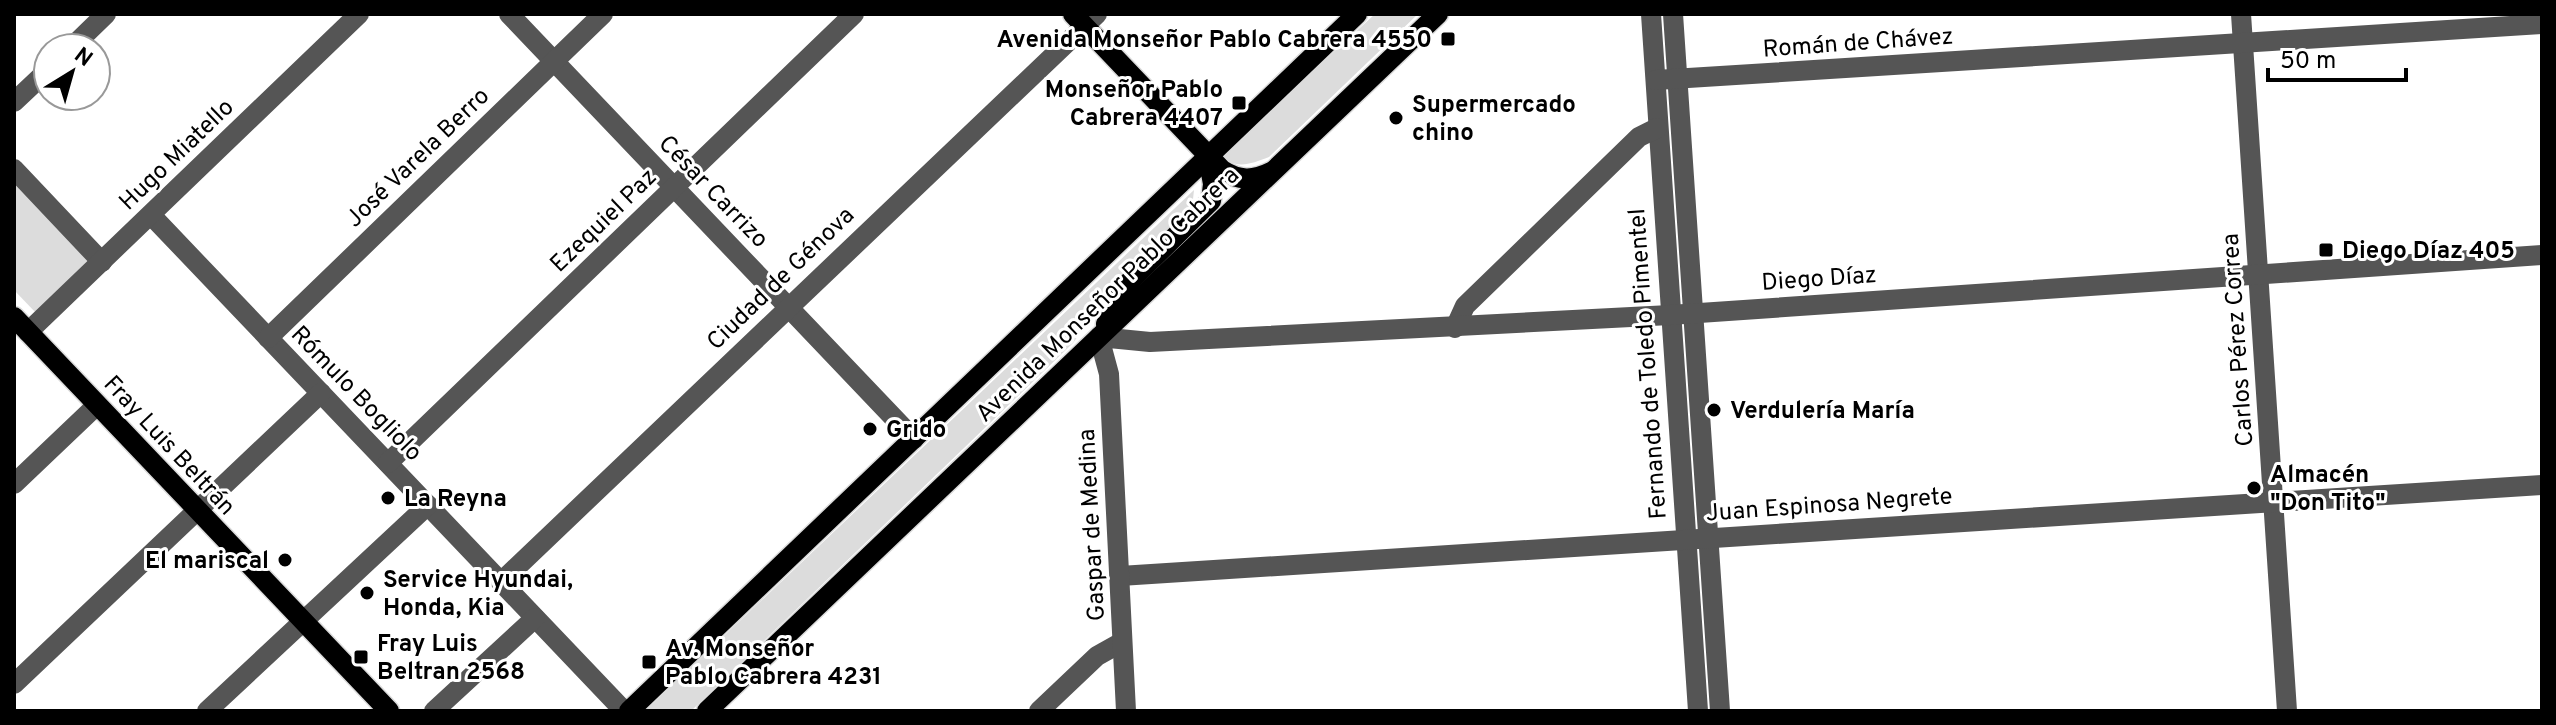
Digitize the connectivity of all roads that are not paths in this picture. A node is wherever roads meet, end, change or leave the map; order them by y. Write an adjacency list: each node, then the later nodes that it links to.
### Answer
1 (106, 14): 13 (street)
2 (359, 14): 25 (street, Hugo Miatello)
3 (509, 14): 15 (street, César Carrizo)
4 (603, 14): 15 (street, José Varela Berro)
5 (854, 14): 24 (street, Ezequiel Paz)
6 (1357, 14): 21 (main road, Avenida Monseñor Pablo Cabrera)
7 (1438, 14): 23 (main road, Avenida Monseñor Pablo Cabrera)
8 (1651, 14): 16 (street, Fernando de Toledo Pimentel)
9 (1673, 14): 17 (street, Fernando de Toledo Pimentel)
10 (2241, 14): 14 (street, Carlos Pérez Correa)
11 (1085, 18): 21 (main road); 29 (street, Ciudad de Génova)
12 (2542, 24): 14 (street, Román de Chávez)
13 (87, 32)
14 (2243, 44): 17 (street, Román de Chávez); 28 (street, Carlos Pérez Correa)
15 (553, 61): 24 (street, César Carrizo); 35 (street, José Varela Berro)
16 (1656, 80): 17 (street, Román de Chávez); 20 (street, Fernando de Toledo Pimentel)
17 (1678, 80): 30 (street, Fernando de Toledo Pimentel)
18 (32, 85): 19 (street)
19 (14, 102)
20 (1657, 128): 31 (street, Fernando de Toledo Pimentel); 33 (street)
21 (1208, 157): 23 (main road); 34 (main road); 38 (main road, Avenida Monseñor Pablo Cabrera)
22 (14, 169): 27 (street)
23 (1275, 170): 34 (main road, Avenida Monseñor Pablo Cabrera)
24 (674, 187): 29 (street, César Carrizo); 39 (street, Ezequiel Paz)
25 (151, 215): 27 (street, Hugo Miatello); 35 (street, Rómulo Bogliolo)
26 (2542, 255): 28 (street, Diego Díaz)
27 (102, 262): 32 (street, Hugo Miatello)
28 (2258, 272): 30 (street, Diego Díaz); 42 (street, Carlos Pérez Correa)
29 (788, 306): 38 (street, César Carrizo); 48 (street, Ciudad de Génova)
30 (1692, 313): 31 (street, Diego Díaz); 45 (street, Fernando de Toledo Pimentel)
31 (1670, 315): 33 (street, Diego Díaz); 46 (street, Fernando de Toledo Pimentel)
32 (21, 324): 37 (main road, Fray Luis Beltrán)
33 (1455, 328): 34 (street, Diego Díaz)
34 (1099, 337): 47 (street, Gaspar de Medina); 57 (main road, Avenida Monseñor Pablo Cabrera)
35 (268, 338): 36 (street, Rómulo Bogliolo)
36 (321, 393): 39 (street, Rómulo Bogliolo); 44 (street)
37 (97, 405): 40 (street); 44 (main road, Fray Luis Beltrán)
38 (914, 439): 56 (main road, Avenida Monseñor Pablo Cabrera)
39 (388, 463): 43 (street, Rómulo Bogliolo)
40 (14, 484)
41 (2542, 485): 42 (street, Juan Espinosa Negrete)
42 (2275, 503): 45 (street, Juan Espinosa Negrete); 62 (street, Carlos Pérez Correa)
43 (428, 505): 48 (street, Rómulo Bogliolo); 50 (street)
44 (196, 511): 50 (main road, Fray Luis Beltrán); 52 (street)
45 (1709, 538): 46 (street, Juan Espinosa Negrete); 61 (street, Fernando de Toledo Pimentel)
46 (1686, 539): 47 (street, Juan Espinosa Negrete); 60 (street, Fernando de Toledo Pimentel)
47 (1120, 576): 51 (street, Gaspar de Medina)
48 (501, 582): 49 (street, Rómulo Bogliolo)
49 (535, 618): 55 (street); 56 (street, Rómulo Bogliolo)
50 (302, 621): 53 (street); 54 (main road, Fray Luis Beltrán)
51 (1122, 642): 58 (street); 59 (street, Gaspar de Medina)
52 (14, 684)
53 (207, 711)
54 (389, 711)
55 (434, 711)
56 (626, 711)
57 (707, 711)
58 (1039, 711)
59 (1126, 711)
60 (1698, 711)
61 (1720, 711)
62 (2287, 711)

